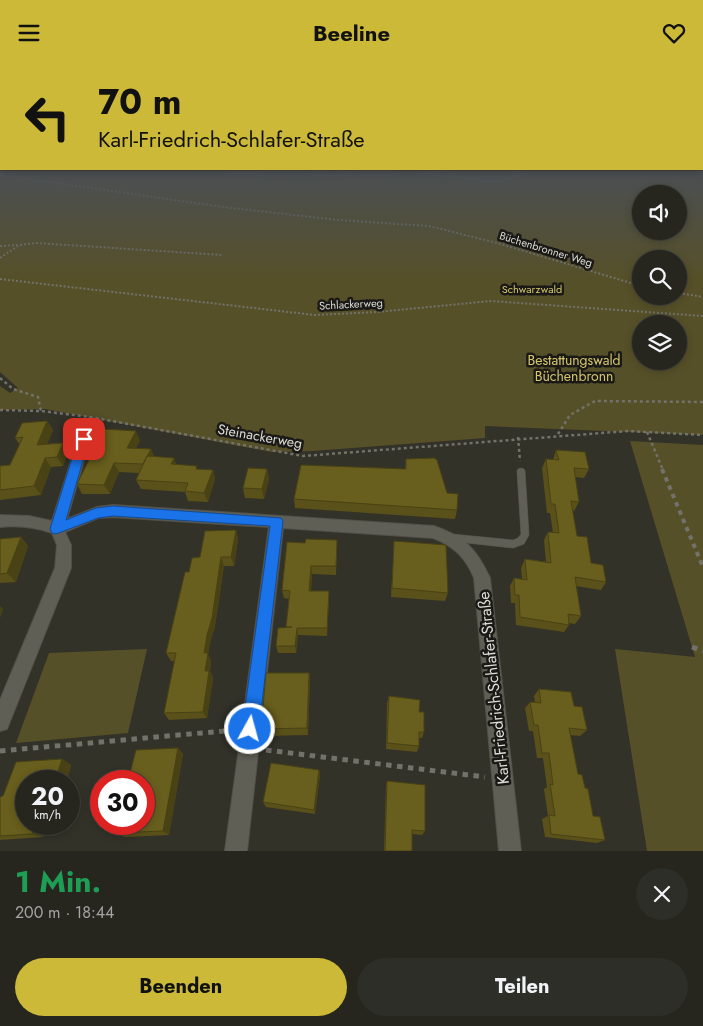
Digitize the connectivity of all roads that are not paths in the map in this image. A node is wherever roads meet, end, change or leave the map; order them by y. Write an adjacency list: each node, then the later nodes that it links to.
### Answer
1 (84, 439): 5 (street)
2 (521, 471): 6 (lane, Karl-Friedrich-Schlafer-Straße)
3 (0, 521): 5 (street)
4 (277, 521): 5 (street, Karl-Friedrich-Schlafer-Straße); 6 (street, Karl-Friedrich-Schlafer-Straße); 8 (street)
5 (56, 529): 7 (street)
6 (450, 538): 9 (street, Karl-Friedrich-Schlafer-Straße)
7 (0, 722)
8 (236, 851)
9 (510, 851)

